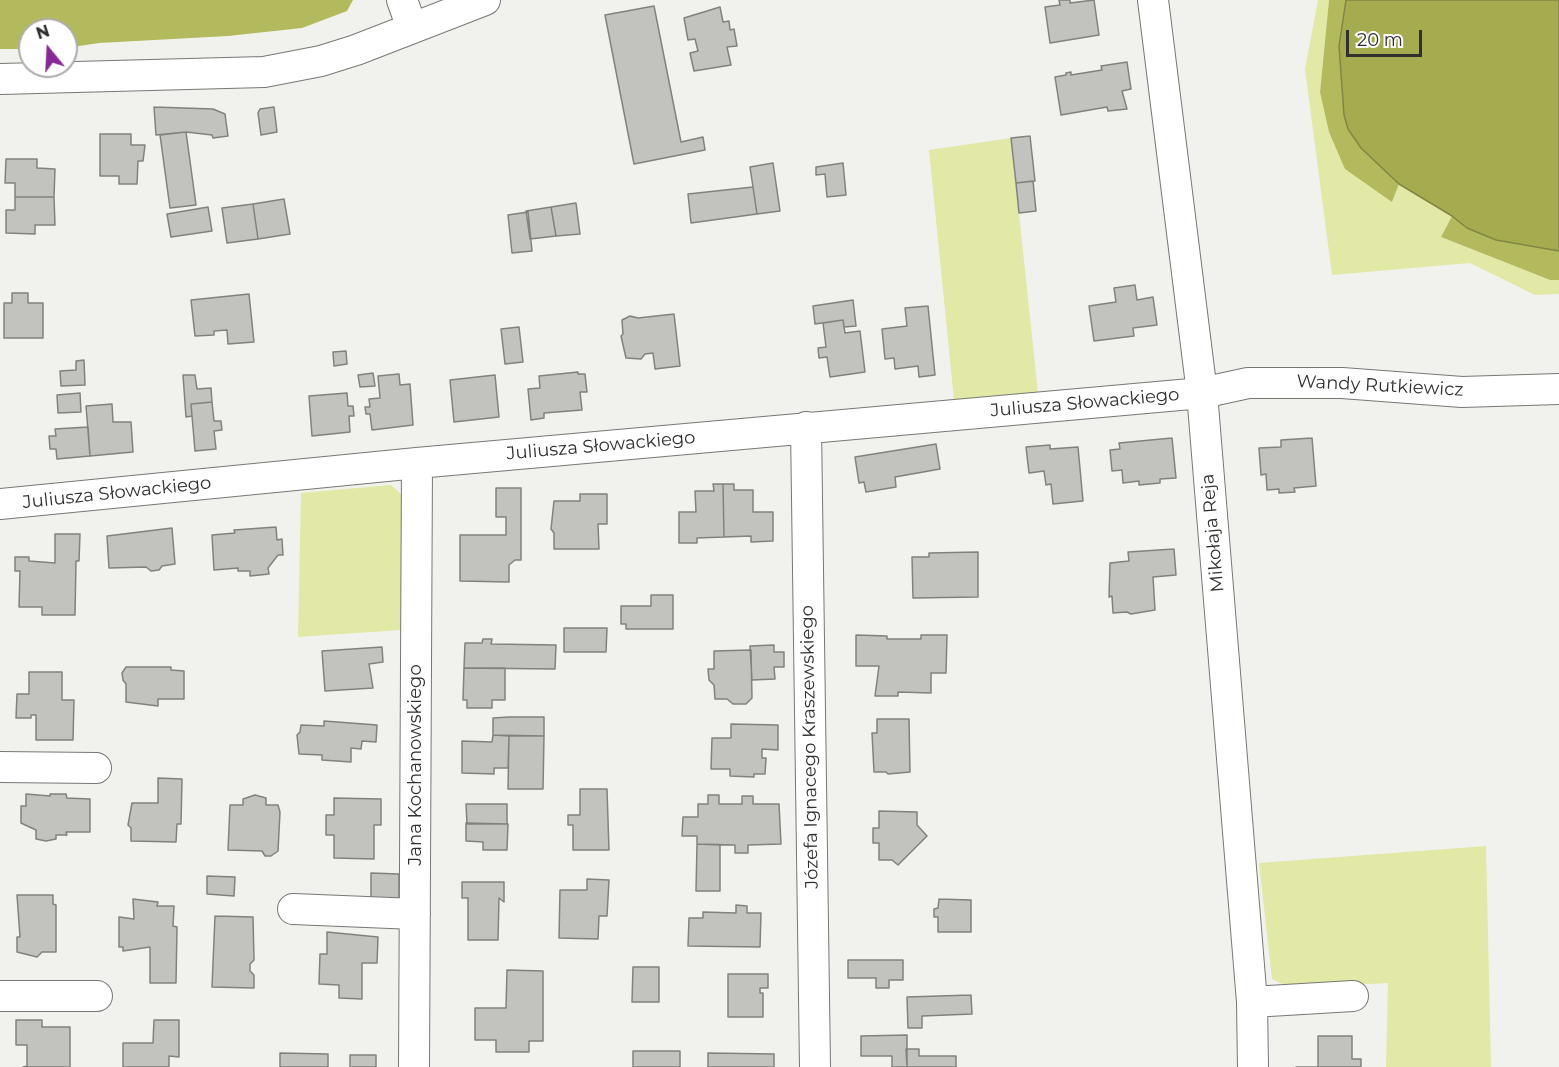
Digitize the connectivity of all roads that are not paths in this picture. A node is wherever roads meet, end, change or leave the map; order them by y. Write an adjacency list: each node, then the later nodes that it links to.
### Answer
1 (402, 0): 4 (street)
2 (485, 0): 4 (street)
3 (1153, 0): 7 (street, Mikołaja Reja)
4 (412, 28): 5 (street)
5 (0, 79)
6 (1559, 389): 7 (street, Wandy Rutkiewicz)
7 (1202, 393): 8 (street, Juliusza Słowackiego); 18 (street, Mikołaja Reja)
8 (806, 427): 9 (street, Juliusza Słowackiego); 20 (street, Józefa Ignacego Kraszewskiego)
9 (417, 463): 10 (street, Juliusza Słowackiego); 14 (street, Jana Kochanowskiego)
10 (0, 504)
11 (0, 767): 12 (street)
12 (96, 768)
13 (293, 909): 14 (street)
14 (415, 914): 19 (street, Jana Kochanowskiego)
15 (0, 996): 16 (street)
16 (97, 996)
17 (1353, 996): 18 (street)
18 (1252, 1002): 21 (street, Mikołaja Reja)
19 (414, 1067)
20 (815, 1067)
21 (1253, 1067)

